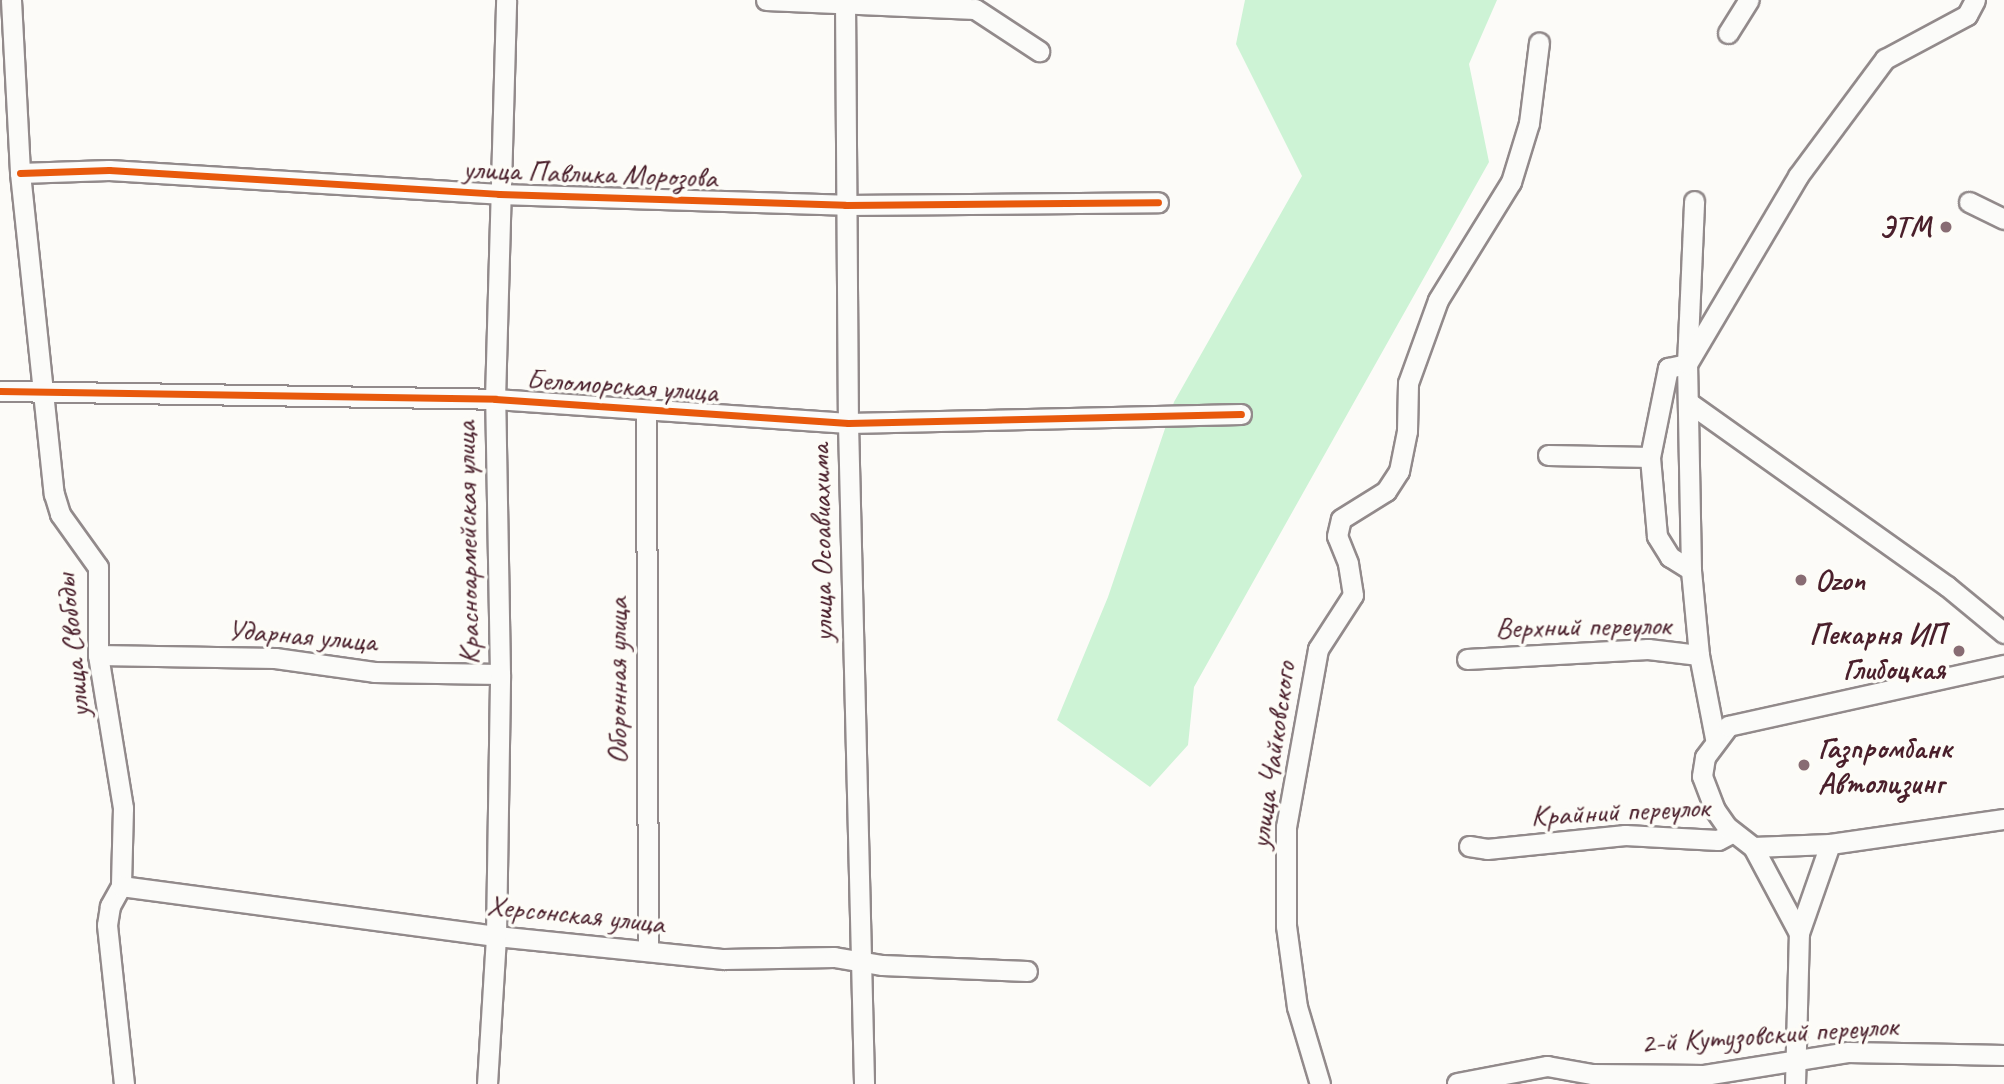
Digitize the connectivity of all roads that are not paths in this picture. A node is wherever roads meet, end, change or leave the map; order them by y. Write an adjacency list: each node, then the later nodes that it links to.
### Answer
1 (506, 0): 11 (street, Красноармейская улица)
2 (766, 0): 5 (street)
3 (1749, 0): 7 (street)
4 (1975, 0): 17 (street)
5 (845, 2): 9 (street); 15 (street, улица Осоавиахима)
6 (8, 6): 10 (street, улица Свободы)
7 (1728, 33)
8 (1539, 43): 52 (street, улица Чайковского)
9 (1039, 51)
10 (20, 173): 11 (street, улица Павлика Морозова); 18 (street, улица Свободы)
11 (499, 194): 15 (street, улица Павлика Морозова); 20 (street, Красноармейская улица)
12 (1694, 201): 17 (street)
13 (1158, 202): 15 (street, улица Павлика Морозова)
14 (1969, 202): 16 (street)
15 (845, 205): 24 (street, улица Осоавиахима)
16 (2004, 219)
17 (1687, 364): 21 (street); 26 (street)
18 (43, 389): 19 (street, Беломорская улица); 20 (street, Беломорская улица); 29 (street, улица Свободы)
19 (0, 391)
20 (495, 399): 22 (street, Беломорская улица); 33 (street, Красноармейская улица)
21 (1688, 402): 27 (street); 28 (street)
22 (646, 410): 24 (street, Беломорская улица); 43 (street, Оборонная улица)
23 (1241, 414): 24 (street, Беломорская улица)
24 (848, 423): 44 (street, улица Осоавиахима)
25 (1548, 455): 26 (street)
26 (1650, 457): 27 (street)
27 (1691, 570): 30 (street)
28 (2004, 633)
29 (98, 655): 33 (street, Ударная улица); 40 (street, улица Свободы)
30 (1699, 655): 31 (street, Верхний переулок); 34 (street)
31 (1467, 659)
32 (2004, 665): 34 (street)
33 (500, 674): 42 (street, Красноармейская улица)
34 (1715, 738): 36 (street)
35 (2004, 819): 37 (street)
36 (1732, 832): 38 (street, Крайний переулок); 39 (street)
37 (1830, 844): 39 (street); 41 (street)
38 (1469, 846)
39 (1753, 847): 41 (street)
40 (121, 886): 42 (street, Херсонская улица); 49 (street, улица Свободы)
41 (1799, 933): 47 (street)
42 (496, 936): 43 (street, Херсонская улица); 50 (street, Красноармейская улица)
43 (648, 951): 44 (street, Херсонская улица)
44 (858, 961): 45 (street, Херсонская улица); 51 (street, улица Осоавиахима)
45 (1027, 971)
46 (2004, 1055): 47 (street, 2-й Кутузовский переулок)
47 (1796, 1058): 48 (street, 2-й Кутузовский переулок); 53 (street)
48 (1457, 1083)
49 (124, 1084)
50 (487, 1084)
51 (864, 1084)
52 (1320, 1084)
53 (1795, 1084)

